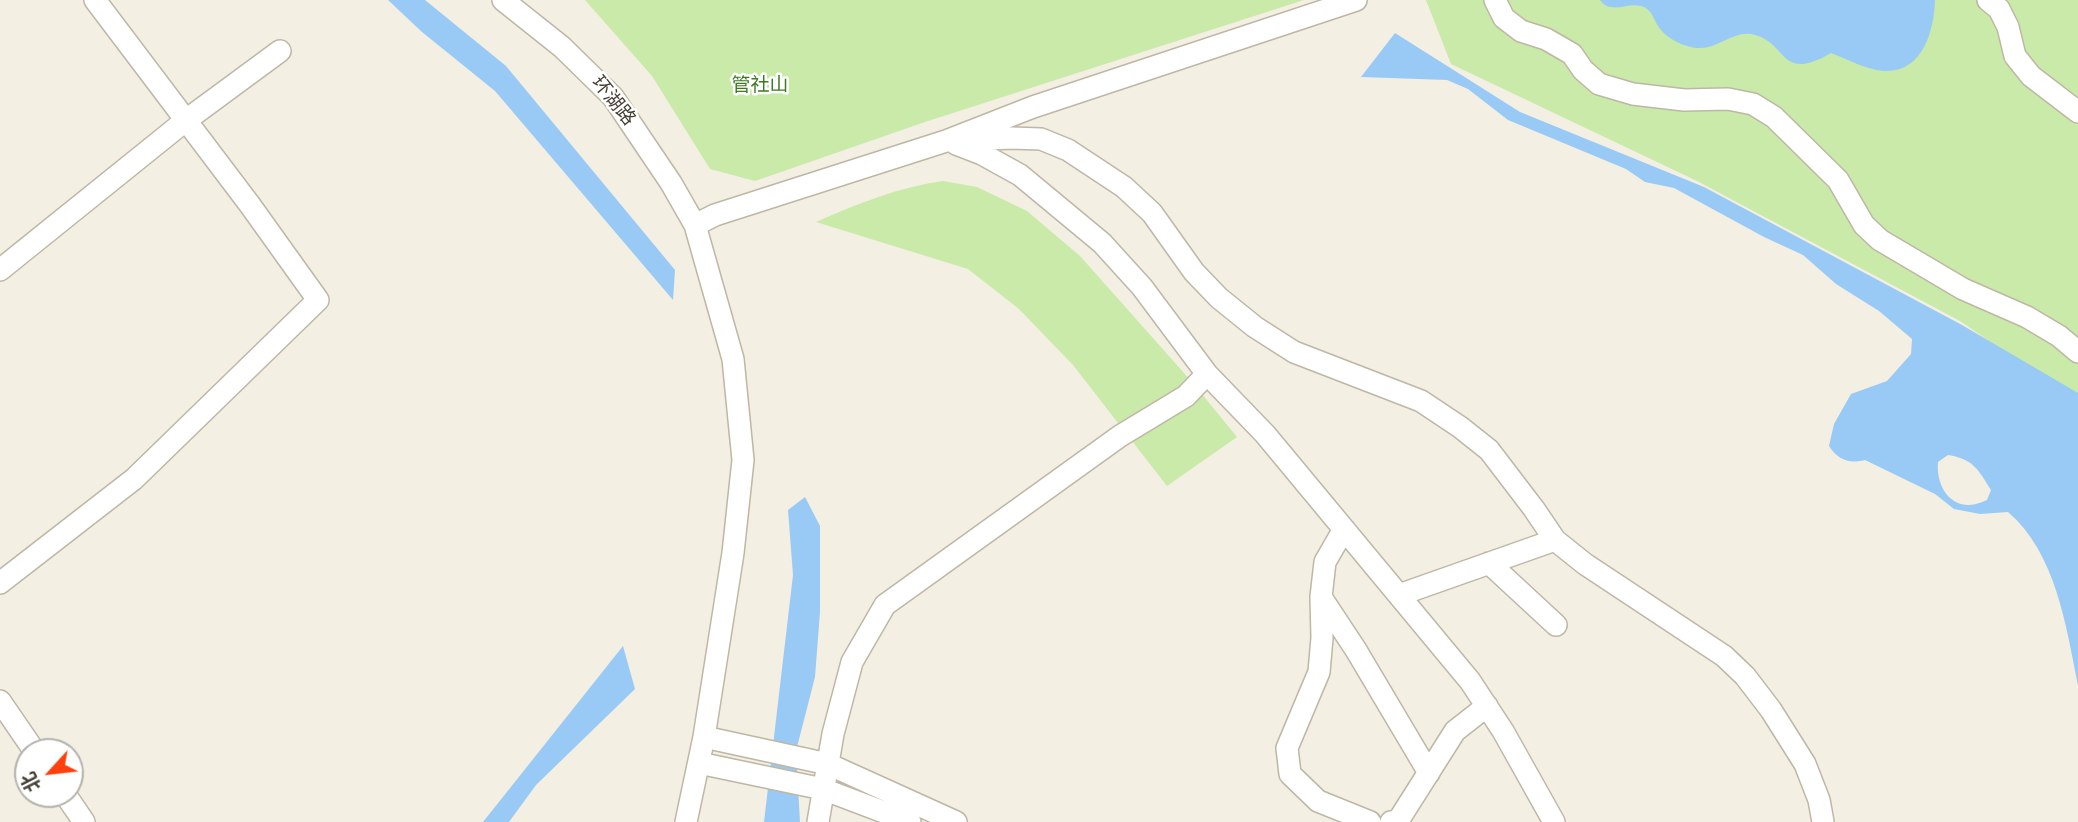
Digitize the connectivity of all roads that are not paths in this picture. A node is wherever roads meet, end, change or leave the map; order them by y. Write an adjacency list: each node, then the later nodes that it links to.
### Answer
1 (95, 0): 9 (street)
2 (503, 0): 13 (street, 环湖路)
3 (1356, 0): 7 (street)
4 (1495, 0): 15 (street)
5 (1989, 0): 8 (street)
6 (280, 51): 9 (street)
7 (1033, 107): 10 (street); 11 (street)
8 (2078, 112)
9 (185, 121): 14 (street); 20 (street)
10 (1011, 138): 11 (street); 12 (street); 18 (street)
11 (946, 141): 12 (street); 13 (street)
12 (1020, 175): 16 (street)
13 (695, 225): 26 (street, 环湖路)
14 (0, 270)
15 (2078, 352)
16 (1207, 374): 17 (street); 29 (street)
17 (1344, 529): 21 (street); 22 (street)
18 (1555, 540): 19 (street); 39 (street)
19 (1489, 563): 21 (street); 23 (street)
20 (0, 583)
21 (1399, 594): 25 (street)
22 (1321, 597): 30 (street); 36 (street)
23 (1556, 625)
24 (0, 701): 27 (street)
25 (1487, 706): 30 (street); 38 (street)
26 (704, 737): 28 (street, 环湖路); 29 (street)
27 (25, 738)
28 (699, 764): 31 (street); 32 (street, 环湖路)
29 (828, 764): 31 (street); 35 (street)
30 (1429, 772): 37 (street)
31 (823, 789): 33 (street); 34 (street)
32 (687, 822)
33 (818, 822)
34 (910, 822)
35 (956, 822)
36 (1370, 822)
37 (1391, 822)
38 (1554, 822)
39 (1823, 822)

